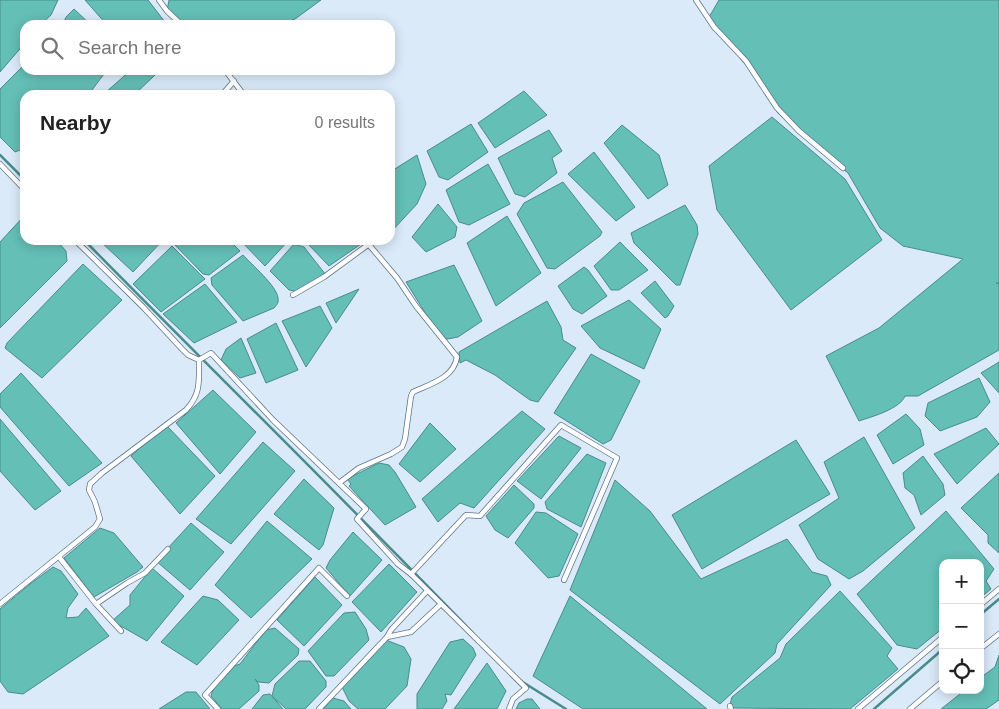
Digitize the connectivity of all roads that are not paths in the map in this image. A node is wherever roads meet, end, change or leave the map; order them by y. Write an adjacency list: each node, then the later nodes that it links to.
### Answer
1 (159, 0): 3 (lane)
2 (696, 0): 9 (lane)
3 (177, 20)
4 (230, 75): 5 (lane)
5 (234, 81): 6 (lane); 7 (lane)
6 (226, 90)
7 (240, 90)
8 (0, 164): 10 (lane)
9 (843, 168)
10 (20, 185)
11 (80, 245): 15 (lane)
12 (363, 245): 14 (lane)
13 (370, 245): 16 (lane)
14 (293, 294)
15 (199, 360): 16 (lane); 18 (lane)
16 (339, 483): 19 (lane)
17 (168, 549): 25 (lane)
18 (59, 557): 24 (lane); 25 (lane)
19 (411, 574): 20 (lane); 22 (lane)
20 (564, 580)
21 (999, 589): 27 (lane)
22 (427, 591): 26 (lane); 30 (lane)
23 (347, 596): 34 (lane)
24 (0, 604)
25 (96, 604): 28 (lane)
26 (441, 604): 30 (lane); 36 (lane)
27 (981, 604)
28 (121, 631)
29 (999, 634): 32 (lane)
30 (387, 637): 35 (lane)
31 (939, 639): 37 (lane)
32 (981, 649)
33 (939, 684): 38 (lane)
34 (218, 709)
35 (319, 709)
36 (509, 709)
37 (858, 709)
38 (910, 709)

